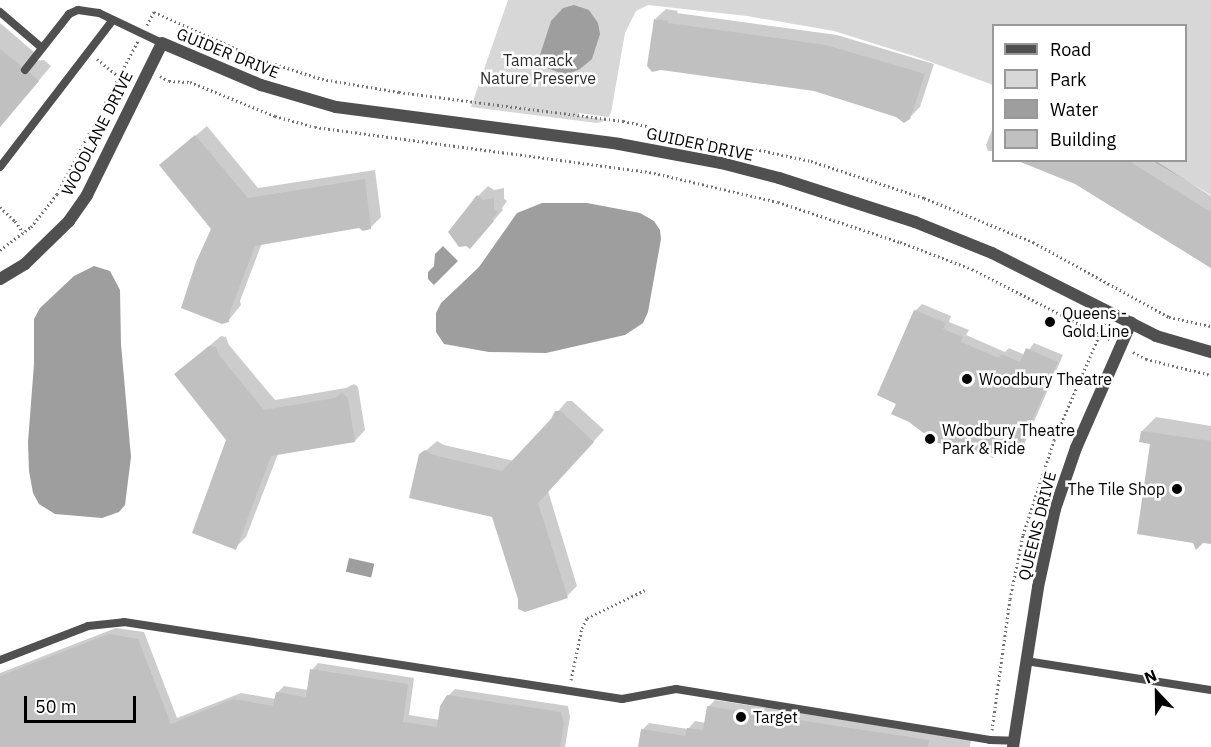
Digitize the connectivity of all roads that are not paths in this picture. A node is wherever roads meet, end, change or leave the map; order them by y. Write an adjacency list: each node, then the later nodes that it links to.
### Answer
1 (0, 12): 4 (lane)
2 (113, 20): 3 (lane); 4 (lane); 6 (lane)
3 (162, 43): 7 (street, WOODLANE DRIVE); 8 (street, GUIDER DRIVE)
4 (42, 48): 5 (lane)
5 (25, 70)
6 (0, 166)
7 (0, 279)
8 (1131, 323): 9 (street, GUIDER DRIVE); 11 (street, QUEENS DRIVE)
9 (1211, 352)
10 (0, 660): 13 (lane)
11 (1026, 661): 12 (lane); 13 (street, QUEENS DRIVE)
12 (1211, 690)
13 (1014, 744)

